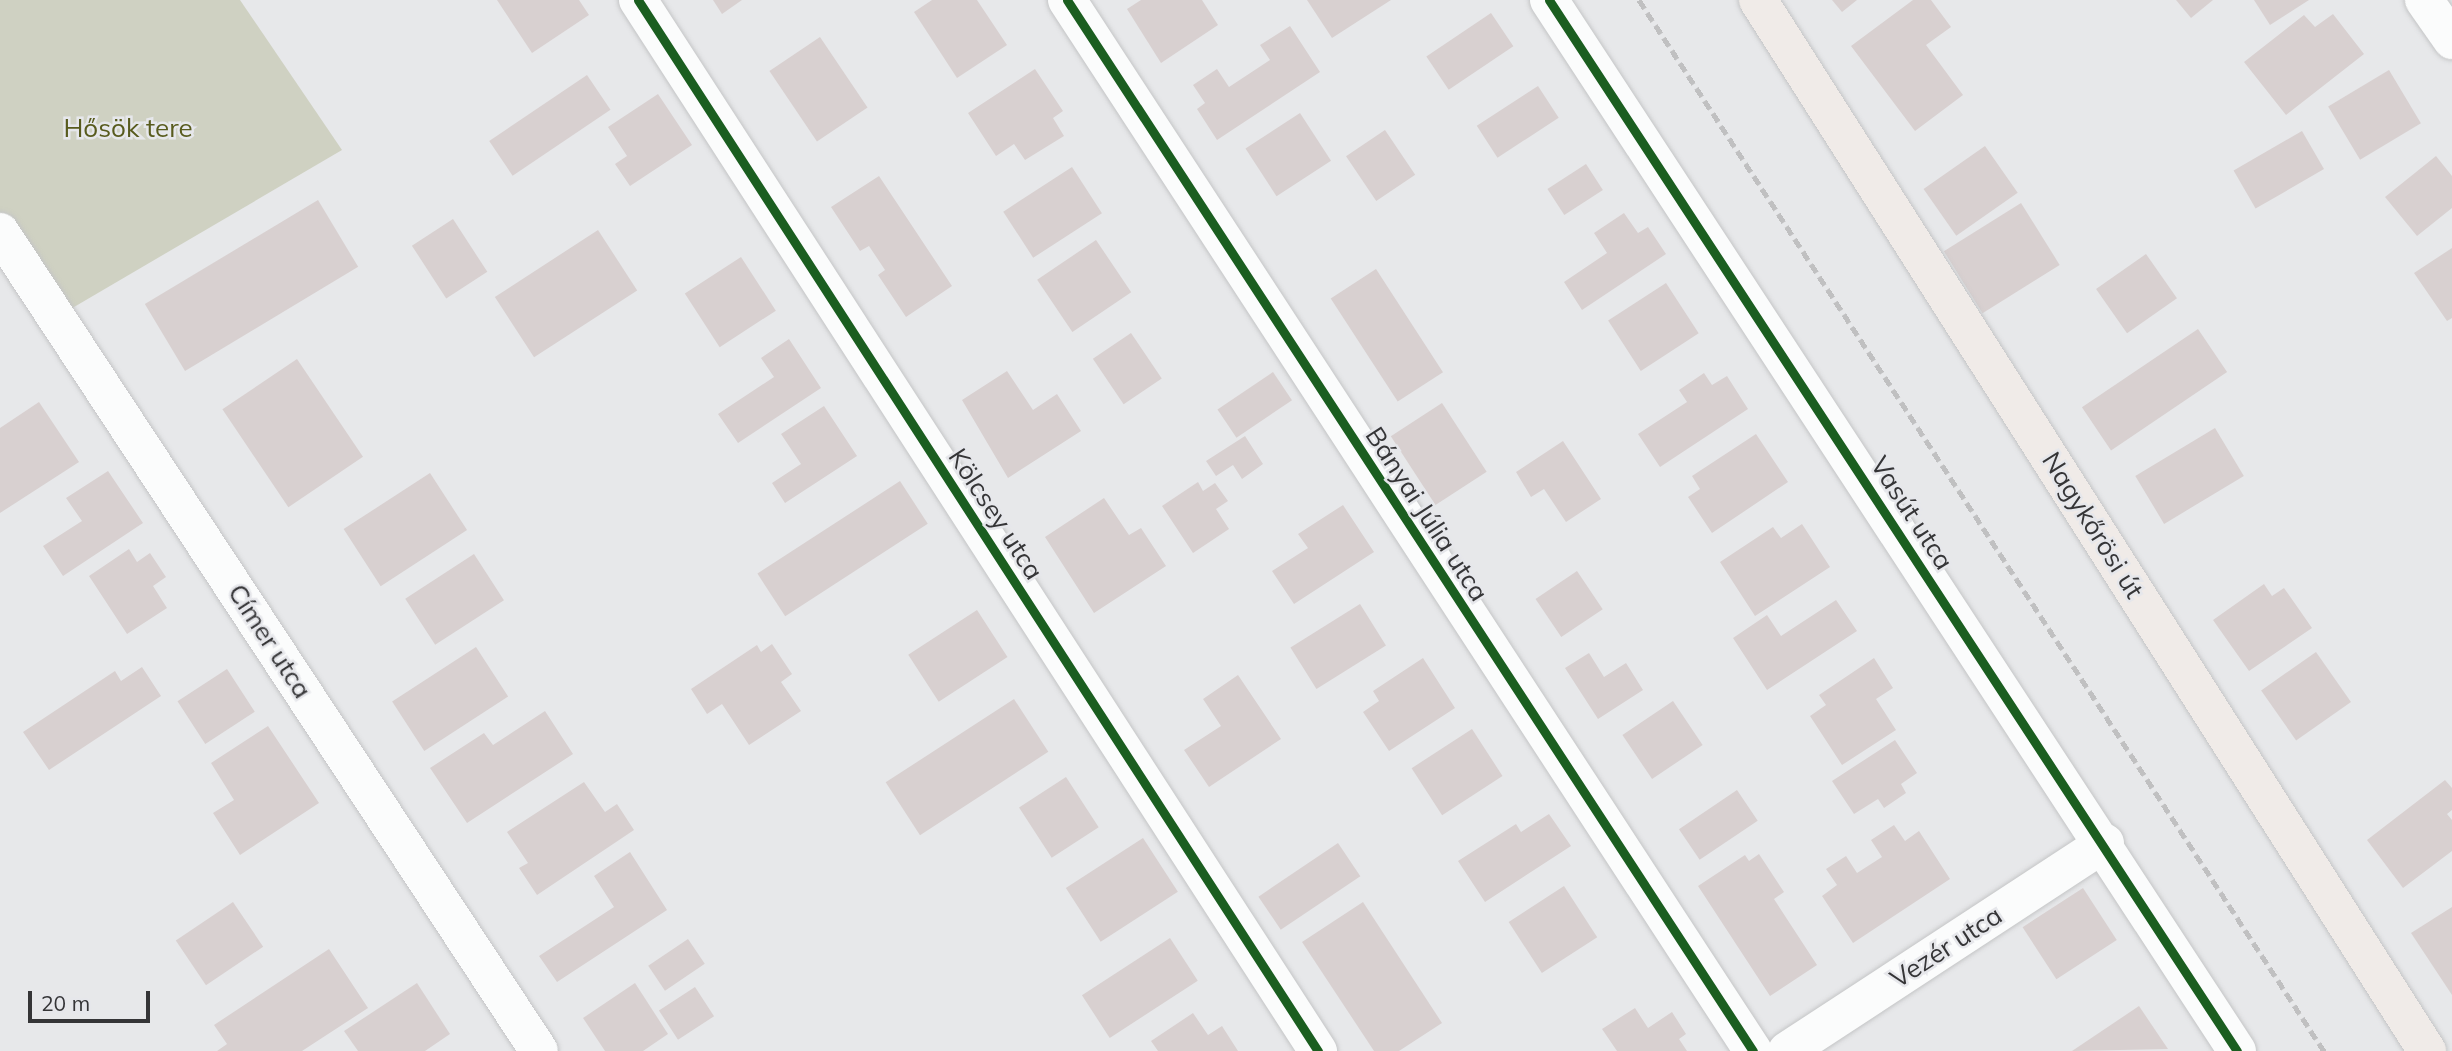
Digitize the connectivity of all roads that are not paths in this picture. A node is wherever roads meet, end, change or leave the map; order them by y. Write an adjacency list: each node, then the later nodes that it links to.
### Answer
1 (638, 0): 10 (street, Kölcsey utca)
2 (1067, 0): 11 (street, Bányai Júlia utca)
3 (1549, 0): 8 (street, Vasút utca)
4 (1758, 0): 14 (main road, Nagykőrösi út)
5 (2424, 0): 6 (street)
6 (2452, 40)
7 (0, 232): 9 (street, Címer utca)
8 (2105, 843): 12 (street, Vezér utca); 13 (street, Vasút utca)
9 (539, 1051)
10 (1318, 1051)
11 (1753, 1051)
12 (1787, 1051)
13 (2237, 1051)
14 (2427, 1051)

